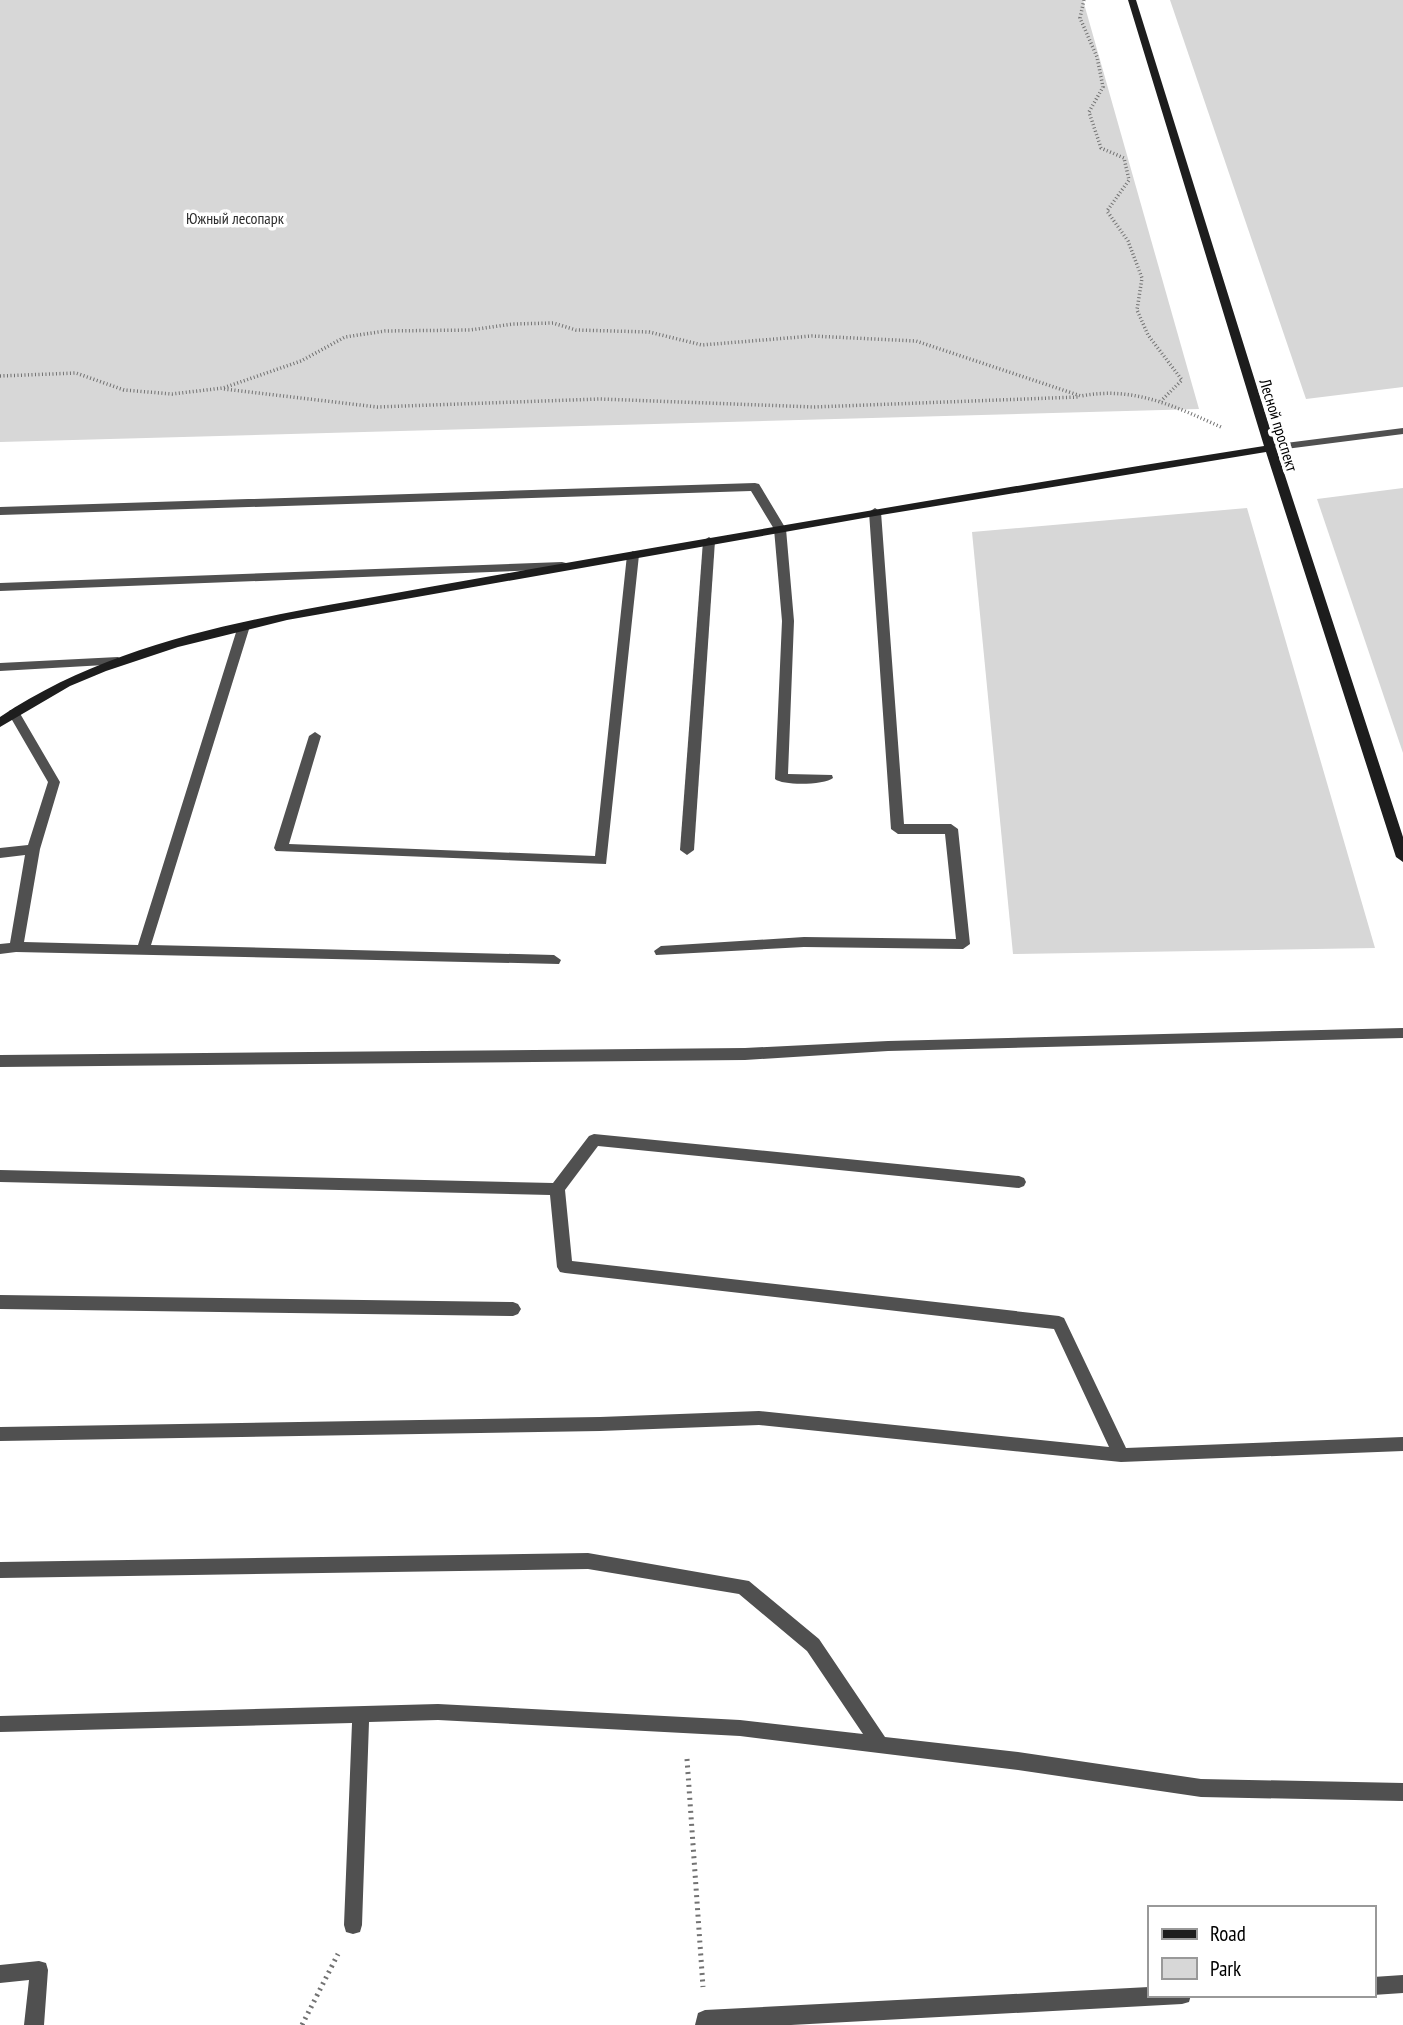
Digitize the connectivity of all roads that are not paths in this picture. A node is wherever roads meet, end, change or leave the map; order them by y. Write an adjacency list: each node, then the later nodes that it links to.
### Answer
1 (1132, 0): 3 (main road, Лесной проспект)
2 (1403, 431): 3 (lane)
3 (1270, 448): 5 (main road); 21 (main road, Лесной проспект)
4 (0, 511): 6 (lane)
5 (875, 512): 6 (main road); 25 (lane)
6 (779, 529): 7 (main road); 17 (lane)
7 (709, 541): 8 (main road); 19 (lane)
8 (634, 555): 9 (main road); 16 (lane)
9 (571, 566): 10 (lane); 11 (main road)
10 (0, 587)
11 (244, 626): 12 (main road); 24 (lane)
12 (118, 661): 13 (lane); 14 (main road)
13 (0, 667)
14 (14, 713): 15 (main road); 18 (lane)
15 (0, 723)
16 (315, 736)
17 (827, 778)
18 (33, 849): 20 (lane); 22 (lane)
19 (687, 850)
20 (0, 853)
21 (1403, 857)
22 (16, 947): 23 (lane); 24 (lane)
23 (0, 949)
24 (144, 950): 26 (lane)
25 (661, 951)
26 (554, 960)
27 (1403, 1033): 28 (lane)
28 (0, 1061)
29 (0, 1177): 31 (lane)
30 (1019, 1182): 31 (lane)
31 (557, 1189): 36 (lane)
32 (0, 1302): 33 (lane)
33 (513, 1308)
34 (0, 1434): 36 (lane)
35 (1403, 1444): 36 (lane)
36 (1121, 1455)
37 (0, 1570): 40 (lane)
38 (361, 1714): 39 (lane); 40 (lane); 42 (lane)
39 (0, 1724)
40 (881, 1746): 41 (lane)
41 (1403, 1792)
42 (352, 1925)
43 (0, 1973): 48 (lane)
44 (1403, 1984): 45 (lane)
45 (1375, 1986)
46 (1148, 1997): 47 (lane)
47 (705, 2022)
48 (34, 2025)

